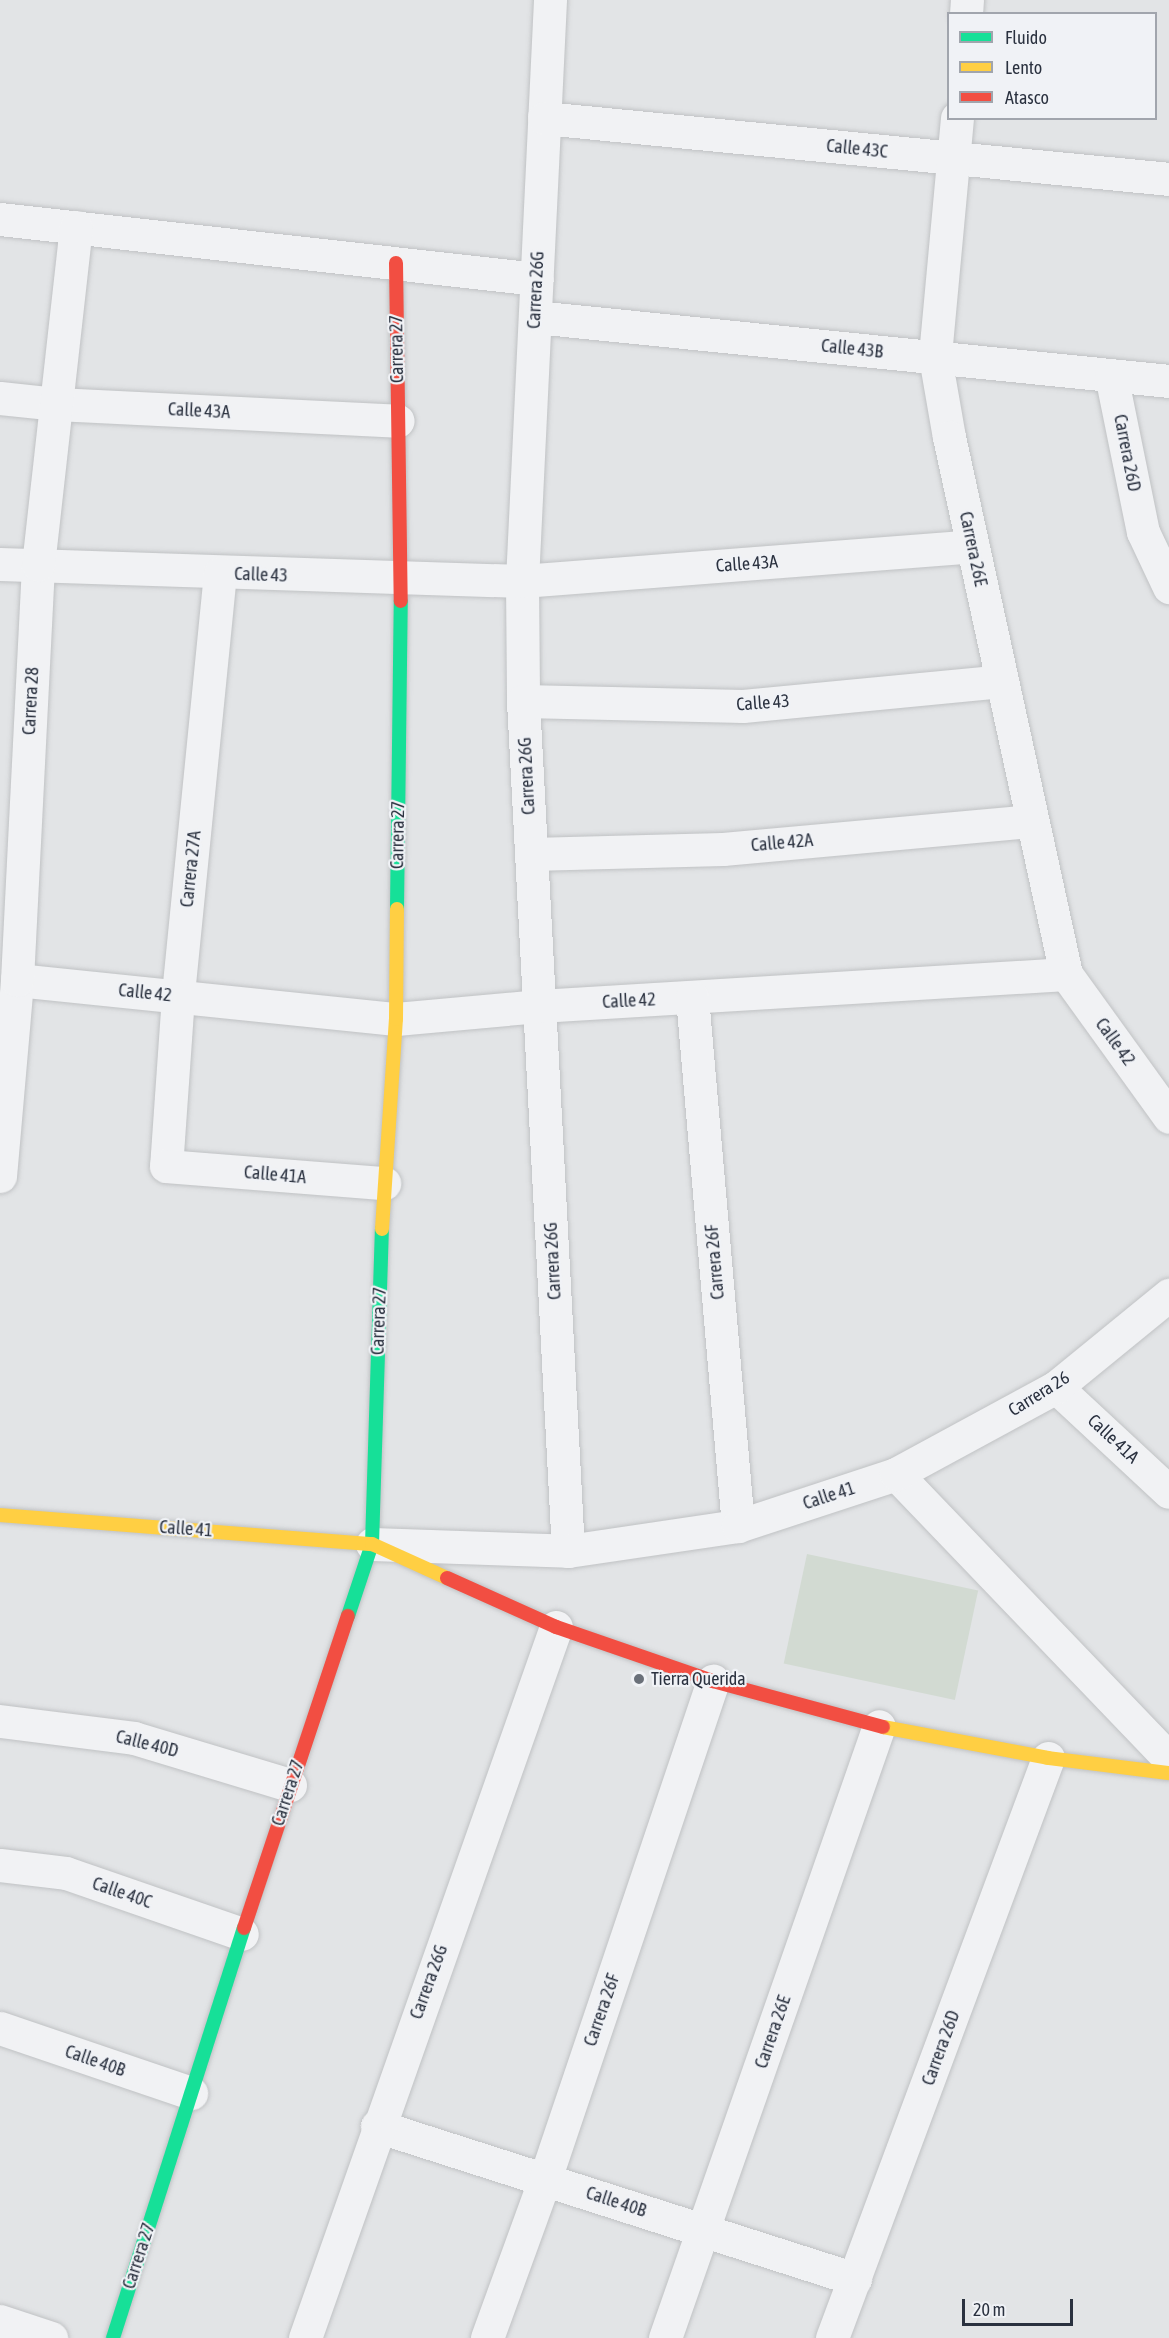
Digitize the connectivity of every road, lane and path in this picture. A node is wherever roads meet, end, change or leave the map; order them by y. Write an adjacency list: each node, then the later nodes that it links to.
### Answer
1 (550, 0): 2 (street, Carrera 26G)
2 (544, 118): 4 (street, Calle 43C); 9 (street, Carrera 26G)
3 (957, 120): 4 (street, Carrera 26E)
4 (953, 158): 5 (street, Calle 43C); 11 (street, Carrera 26E)
5 (1169, 179)
6 (0, 219): 7 (street)
7 (76, 227): 8 (street); 15 (street, Carrera 28)
8 (396, 263): 9 (street); 16 (street, Carrera 27)
9 (537, 279): 10 (street, Carrera 26G)
10 (535, 317): 11 (street, Calle 43B); 22 (street, Carrera 26G)
11 (935, 357): 12 (street, Calle 43B); 17 (street, Carrera 26E)
12 (1111, 375): 13 (street, Calle 43B); 23 (street, Carrera 26D)
13 (1169, 381)
14 (0, 398): 15 (street, Calle 43A)
15 (56, 404): 16 (street, Calle 43A); 19 (street, Carrera 28)
16 (398, 421): 21 (street, Carrera 27)
17 (973, 546): 22 (street, Calle 43A); 24 (street, Carrera 26E)
18 (0, 564): 19 (street, Calle 43)
19 (38, 565): 20 (street, Calle 43); 29 (street, Carrera 28)
20 (220, 573): 21 (street, Calle 43); 30 (street, Carrera 27A)
21 (401, 580): 22 (street, Calle 43); 33 (street, Carrera 27)
22 (522, 581): 25 (street, Carrera 26G)
23 (1169, 586)
24 (1002, 681): 25 (street, Calle 43); 26 (street, Carrera 26E)
25 (523, 701): 27 (street, Carrera 26G)
26 (1032, 821): 27 (street, Calle 42A); 28 (street, Carrera 26E)
27 (531, 854): 32 (street, Carrera 26G)
28 (1066, 974): 31 (street, Calle 42); 34 (street, Calle 42)
29 (17, 980): 30 (street, Calle 42); 36 (street, Carrera 28)
30 (178, 996): 33 (street, Calle 42); 35 (street, Carrera 27A)
31 (692, 997): 32 (street, Calle 42); 43 (street, Carrera 26F)
32 (539, 1006): 33 (street, Calle 42); 45 (street, Carrera 26G)
33 (396, 1019): 37 (street, Carrera 27)
34 (1169, 1117)
35 (166, 1166): 37 (street, Calle 41A)
36 (0, 1176)
37 (384, 1184): 44 (street, Carrera 27)
38 (1169, 1295): 39 (street, Carrera 26)
39 (1056, 1387): 40 (street, Carrera 26); 41 (street, Calle 41A)
40 (896, 1474): 43 (street, Calle 41); 51 (street)
41 (1169, 1492)
42 (0, 1515): 44 (street, Calle 41)
43 (738, 1527): 45 (street, Calle 41)
44 (372, 1544): 45 (street, Calle 41); 46 (street, Calle 41); 53 (street, Carrera 27)
45 (568, 1551)
46 (556, 1627): 47 (street, Calle 41); 58 (street, Carrera 26G)
47 (712, 1681): 49 (street, Calle 41); 59 (street, Carrera 26F)
48 (0, 1721): 53 (street, Calle 40D)
49 (879, 1726): 50 (street, Calle 41); 60 (street, Carrera 26E)
50 (1048, 1758): 52 (street, Calle 41); 61 (street, Carrera 26D)
51 (1169, 1759)
52 (1169, 1773)
53 (291, 1785): 55 (street, Carrera 27)
54 (0, 1865): 55 (street, Calle 40C)
55 (242, 1934): 57 (street, Carrera 27)
56 (0, 2028): 57 (street, Calle 40B)
57 (191, 2093): 64 (street, Carrera 27)
58 (377, 2126): 59 (street, Calle 40B); 65 (street, Carrera 26G)
59 (545, 2179): 60 (street, Calle 40B); 66 (street, Carrera 26F)
60 (704, 2230): 61 (street, Calle 40B); 67 (street, Carrera 26E)
61 (855, 2279): 68 (street, Carrera 26D)
62 (0, 2321): 63 (street)
63 (51, 2338)
64 (113, 2338)
65 (305, 2338)
66 (488, 2338)
67 (665, 2338)
68 (832, 2338)

